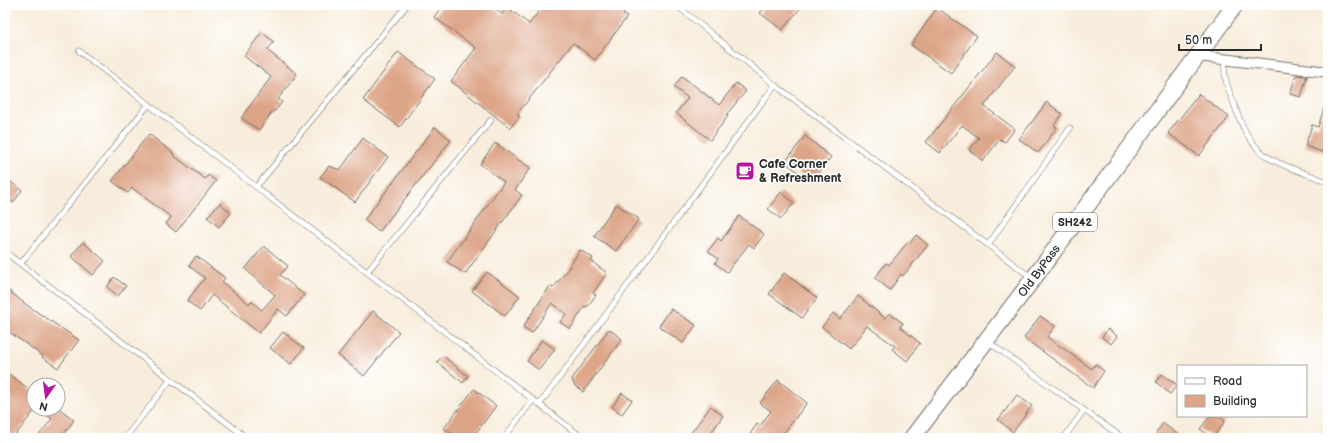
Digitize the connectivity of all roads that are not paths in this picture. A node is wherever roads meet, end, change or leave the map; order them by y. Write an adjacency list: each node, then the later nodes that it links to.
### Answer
1 (407, 5): 13 (lane)
2 (676, 5): 8 (lane)
3 (1235, 5): 5 (main road, Old ByPass / SH242)
4 (79, 51): 9 (lane)
5 (1198, 56): 6 (street); 18 (main road, Old ByPass / SH242)
6 (1225, 60): 7 (street); 12 (lane)
7 (1328, 72)
8 (775, 85): 14 (lane); 22 (lane)
9 (149, 104): 13 (lane); 16 (lane)
10 (491, 120): 17 (lane)
11 (1070, 128): 14 (lane)
12 (1328, 182)
13 (256, 187): 17 (lane)
14 (988, 245): 18 (lane)
15 (5, 252): 16 (lane)
16 (21, 263): 20 (lane)
17 (367, 272): 21 (lane)
18 (1033, 279): 19 (main road, Old ByPass / SH242)
19 (986, 340): 23 (lane); 28 (main road, Old ByPass / SH242)
20 (171, 379): 24 (lane); 25 (lane)
21 (533, 400): 22 (lane); 26 (lane)
22 (540, 404): 27 (lane)
23 (1084, 410): 29 (lane); 30 (lane)
24 (125, 438)
25 (247, 438)
26 (504, 438)
27 (584, 438)
28 (912, 438)
29 (1064, 438)
30 (1123, 438)

